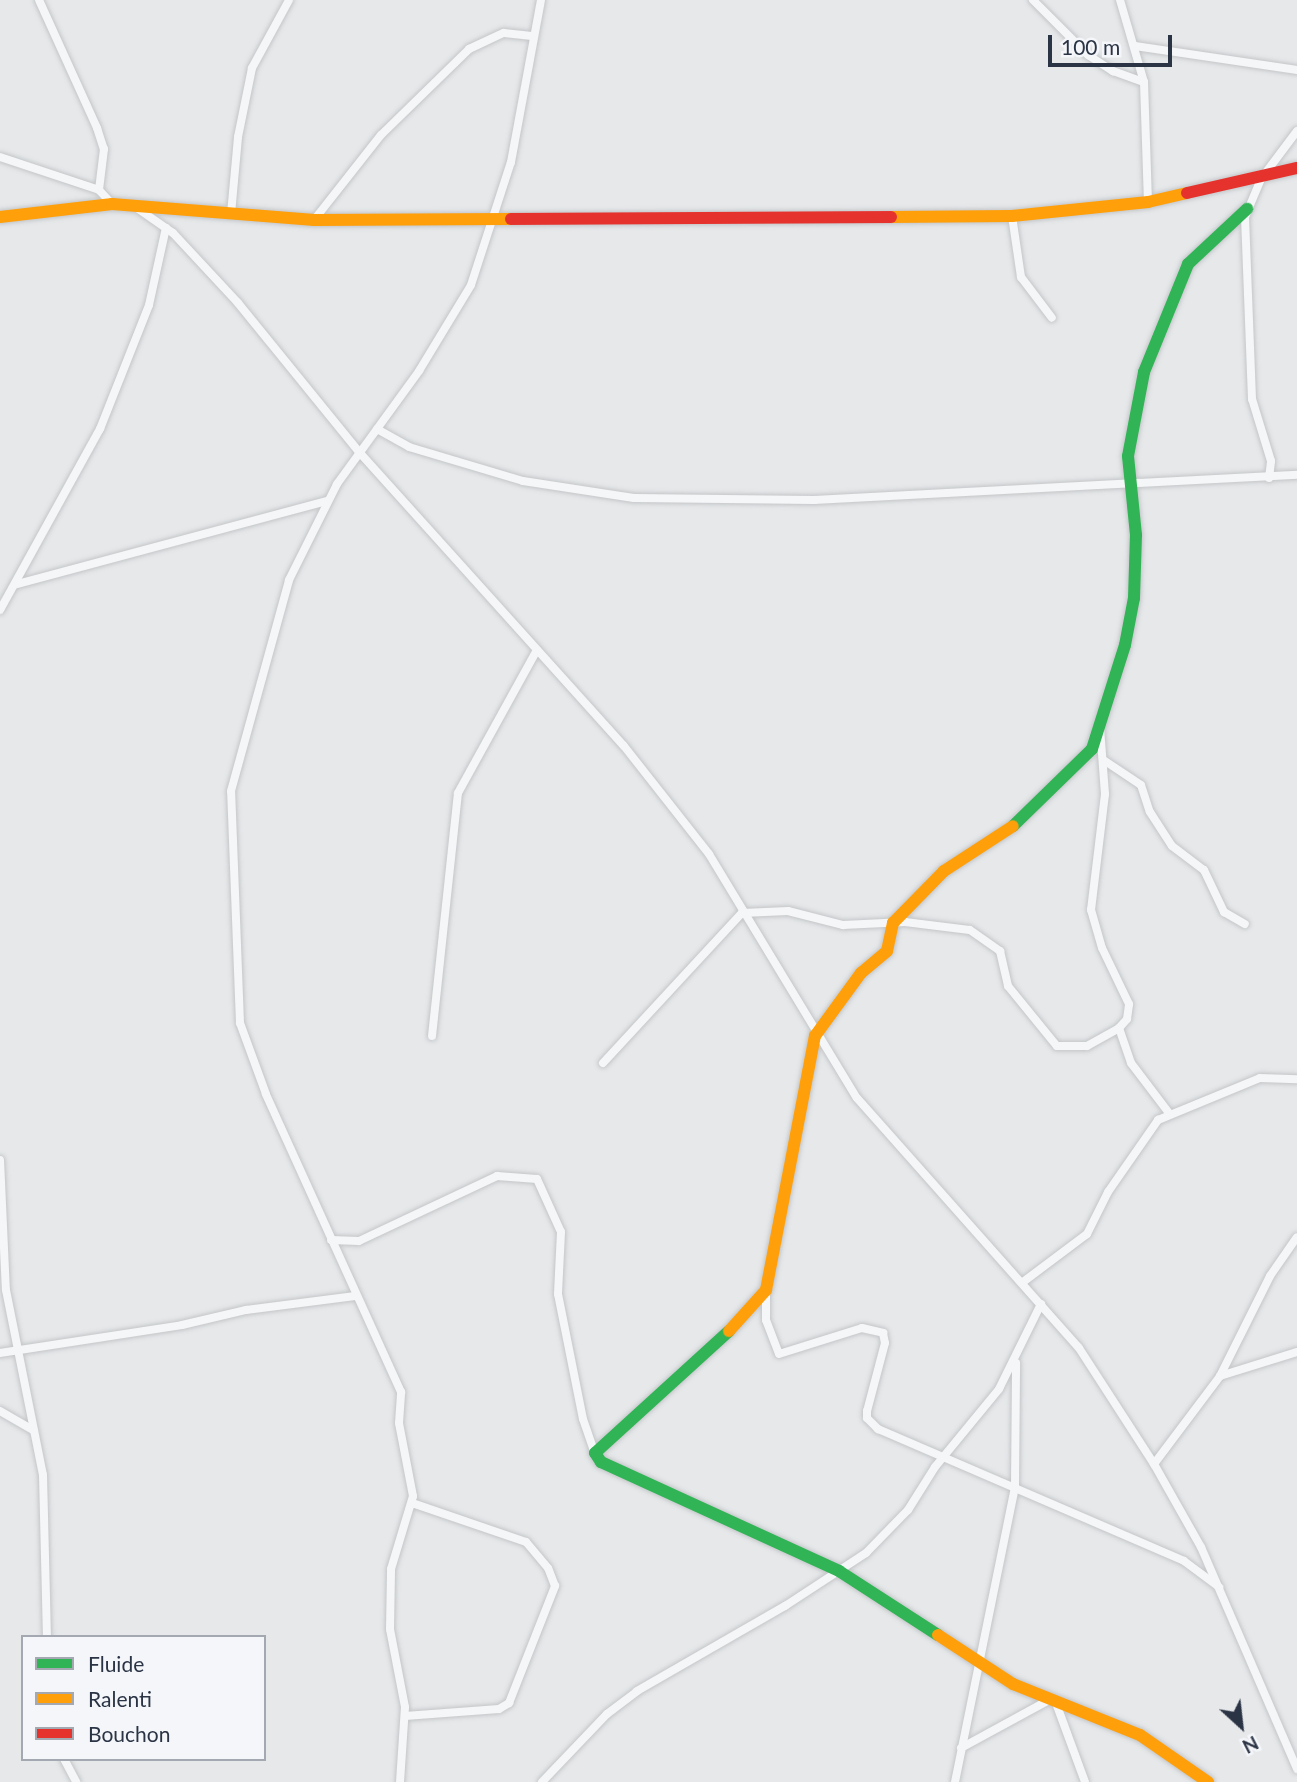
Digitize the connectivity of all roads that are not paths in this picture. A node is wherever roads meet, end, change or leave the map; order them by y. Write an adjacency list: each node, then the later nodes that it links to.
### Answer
1 (39, 0): 14 (street)
2 (289, 0): 19 (street)
3 (541, 0): 6 (street)
4 (1033, 0): 9 (street)
5 (1120, 0): 7 (street)
6 (532, 36): 22 (street); 23 (street)
7 (1135, 46): 8 (street); 9 (street)
8 (1297, 70)
9 (1144, 82): 15 (street)
10 (1297, 131): 13 (street)
11 (0, 156): 14 (street)
12 (1297, 168): 13 (street)
13 (1261, 178): 15 (street); 18 (street)
14 (99, 190): 16 (street)
15 (1148, 202): 20 (street)
16 (112, 204): 17 (street); 21 (street)
17 (132, 205): 19 (street); 24 (street)
18 (1247, 209): 29 (street); 30 (street)
19 (231, 214): 22 (street)
20 (1012, 216): 23 (street); 25 (street)
21 (0, 217)
22 (314, 220): 23 (street)
23 (491, 223): 26 (street)
24 (166, 228): 27 (street); 32 (street)
25 (1052, 318)
26 (377, 429): 27 (street); 30 (street)
27 (360, 453): 31 (street); 34 (street)
28 (1297, 475): 29 (street)
29 (1269, 478): 30 (street)
30 (1128, 487): 35 (street)
31 (327, 501): 32 (street); 48 (street)
32 (17, 584): 33 (street)
33 (0, 610)
34 (537, 650): 37 (street); 41 (street)
35 (1100, 728): 36 (street); 38 (street)
36 (1105, 761): 39 (street); 40 (street)
37 (742, 913): 38 (street); 42 (street); 43 (street)
38 (893, 923): 40 (street); 42 (street)
39 (1245, 924)
40 (1119, 1028): 45 (street)
41 (432, 1036)
42 (816, 1036): 49 (street); 50 (street)
43 (603, 1063)
44 (1297, 1079): 45 (street)
45 (1169, 1113): 49 (street)
46 (0, 1160): 53 (street)
47 (1297, 1237): 57 (street)
48 (331, 1240): 51 (street); 60 (street)
49 (1023, 1282): 52 (street)
50 (766, 1290): 60 (street); 61 (street)
51 (355, 1296): 53 (street); 64 (street)
52 (1041, 1304): 56 (street); 62 (street)
53 (18, 1352): 55 (street); 59 (street)
54 (1297, 1352): 57 (street)
55 (0, 1353)
56 (1016, 1360): 61 (street); 63 (street)
57 (1220, 1376): 62 (street)
58 (0, 1411): 59 (street)
59 (34, 1431): 67 (street)
60 (595, 1453): 65 (street)
61 (943, 1458): 63 (street); 65 (street)
62 (1154, 1464): 66 (street)
63 (1014, 1487): 66 (street); 68 (street)
64 (412, 1503): 70 (street); 70 (street)
65 (839, 1571): 68 (street); 76 (street)
66 (1222, 1588): 73 (street)
67 (47, 1635)
68 (980, 1664): 69 (street); 71 (street)
69 (1052, 1702): 71 (street); 78 (street); 79 (street)
70 (405, 1716): 75 (street)
71 (961, 1748): 77 (street)
72 (65, 1761): 74 (street)
73 (1297, 1769)
74 (76, 1782)
75 (400, 1782)
76 (542, 1782)
77 (955, 1782)
78 (1085, 1782)
79 (1208, 1782)

